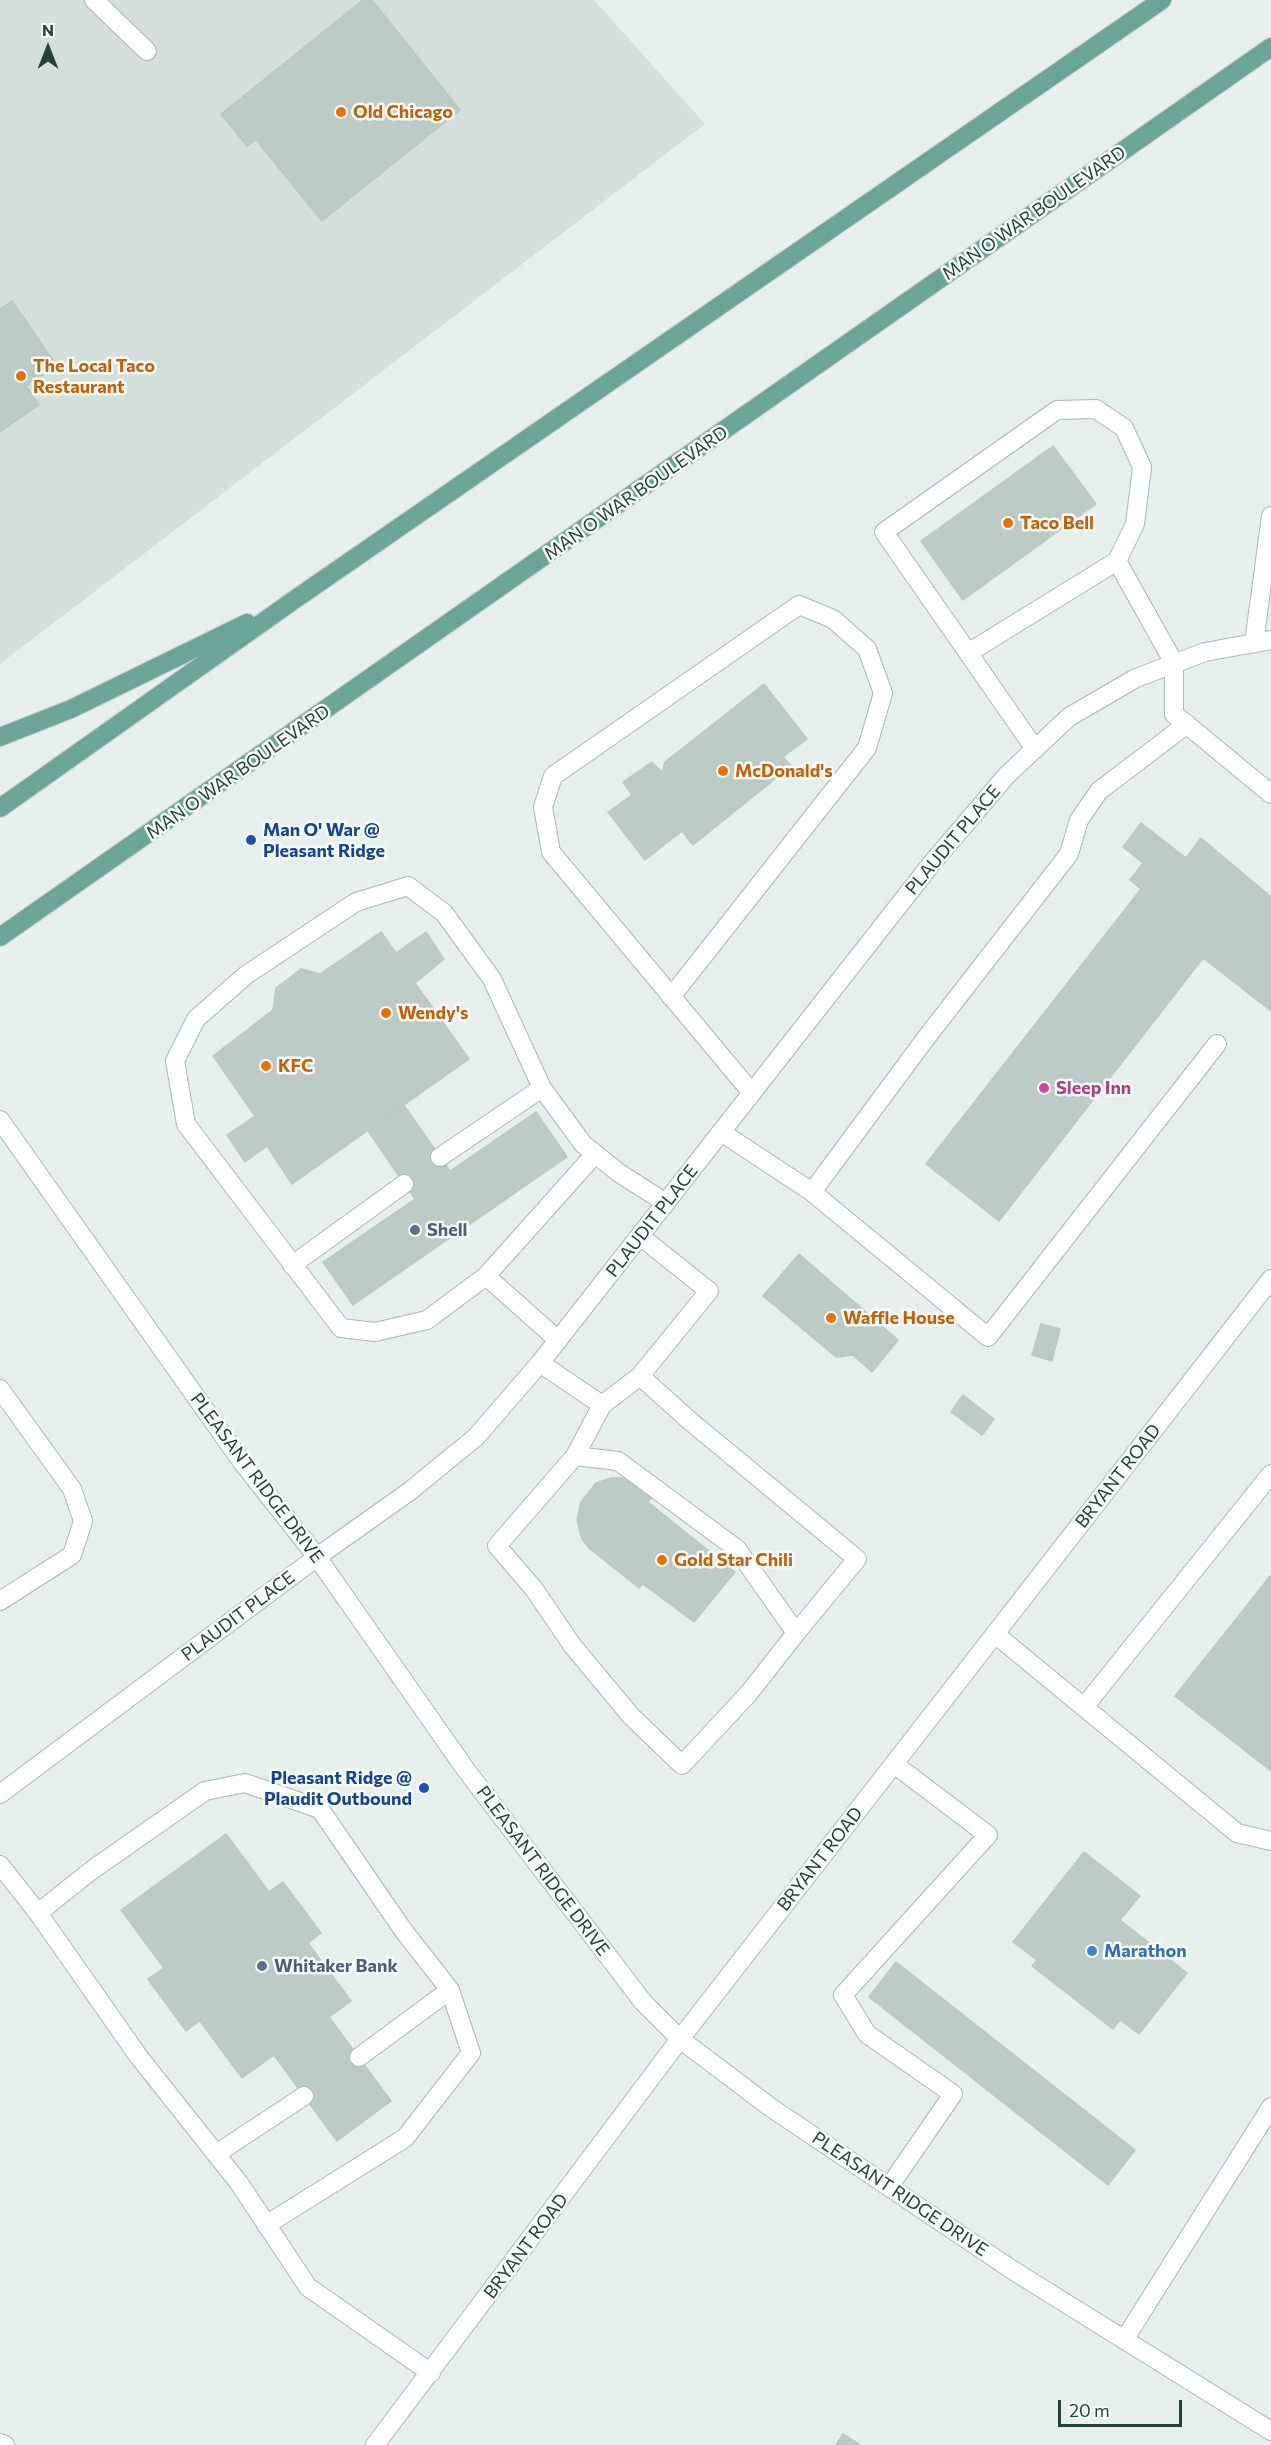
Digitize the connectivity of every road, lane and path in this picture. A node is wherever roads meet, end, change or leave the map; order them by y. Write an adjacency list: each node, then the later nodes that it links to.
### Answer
1 (94, 0): 4 (street)
2 (1162, 0): 7 (main road)
3 (1271, 47): 16 (main road, MAN O WAR BOULEVARD)
4 (147, 51)
5 (1271, 516): 8 (street)
6 (1117, 561): 9 (street); 9 (street); 10 (street)
7 (294, 600): 12 (main road); 15 (main road)
8 (1262, 642): 10 (street, PLAUDIT PLACE)
9 (968, 653): 13 (street)
10 (1174, 663): 11 (street); 13 (street, PLAUDIT PLACE)
11 (1187, 724): 14 (street); 26 (street)
12 (0, 737)
13 (1035, 749): 20 (street, PLAUDIT PLACE)
14 (1271, 794)
15 (0, 808)
16 (0, 937)
17 (671, 997): 17 (street); 20 (street)
18 (1217, 1044): 26 (street)
19 (542, 1088): 23 (street); 24 (street); 29 (street)
20 (752, 1093): 22 (street, PLAUDIT PLACE)
21 (0, 1120): 39 (street, PLEASANT RIDGE DRIVE)
22 (722, 1132): 26 (street); 27 (street, PLAUDIT PLACE)
23 (595, 1154): 27 (street); 30 (street)
24 (440, 1157)
25 (405, 1184): 29 (street)
26 (812, 1192)
27 (666, 1203): 28 (street, PLAUDIT PLACE)
28 (640, 1236): 32 (street, PLAUDIT PLACE); 34 (street)
29 (292, 1265): 30 (street)
30 (486, 1276): 32 (street)
31 (1271, 1279): 42 (street, BRYANT ROAD)
32 (558, 1340): 33 (street, PLAUDIT PLACE)
33 (540, 1363): 36 (street); 39 (street, PLAUDIT PLACE)
34 (640, 1376): 36 (street); 41 (street)
35 (0, 1389): 40 (street)
36 (602, 1405): 37 (street)
37 (575, 1456): 41 (street); 41 (street)
38 (1271, 1474): 43 (street)
39 (317, 1557): 45 (street, PLAUDIT PLACE); 50 (street, PLEASANT RIDGE DRIVE)
40 (0, 1601)
41 (796, 1633)
42 (995, 1634): 43 (street); 44 (street, BRYANT ROAD)
43 (1084, 1707): 46 (street)
44 (894, 1764): 50 (street, BRYANT ROAD); 55 (street)
45 (0, 1794)
46 (1271, 1841)
47 (0, 1865): 48 (street)
48 (38, 1913): 49 (street); 54 (street)
49 (450, 1990): 51 (street); 56 (street)
50 (680, 2039): 55 (street, PLEASANT RIDGE DRIVE); 58 (street, BRYANT ROAD)
51 (359, 2057)
52 (304, 2096): 54 (street)
53 (1271, 2107): 57 (street)
54 (216, 2154): 56 (street)
55 (889, 2187): 57 (street, PLEASANT RIDGE DRIVE)
56 (266, 2225): 58 (street)
57 (1124, 2340): 59 (street, PLEASANT RIDGE DRIVE)
58 (431, 2373): 62 (street, BRYANT ROAD)
59 (1271, 2431)
60 (0, 2442): 61 (street)
61 (5, 2445)
62 (375, 2445)

